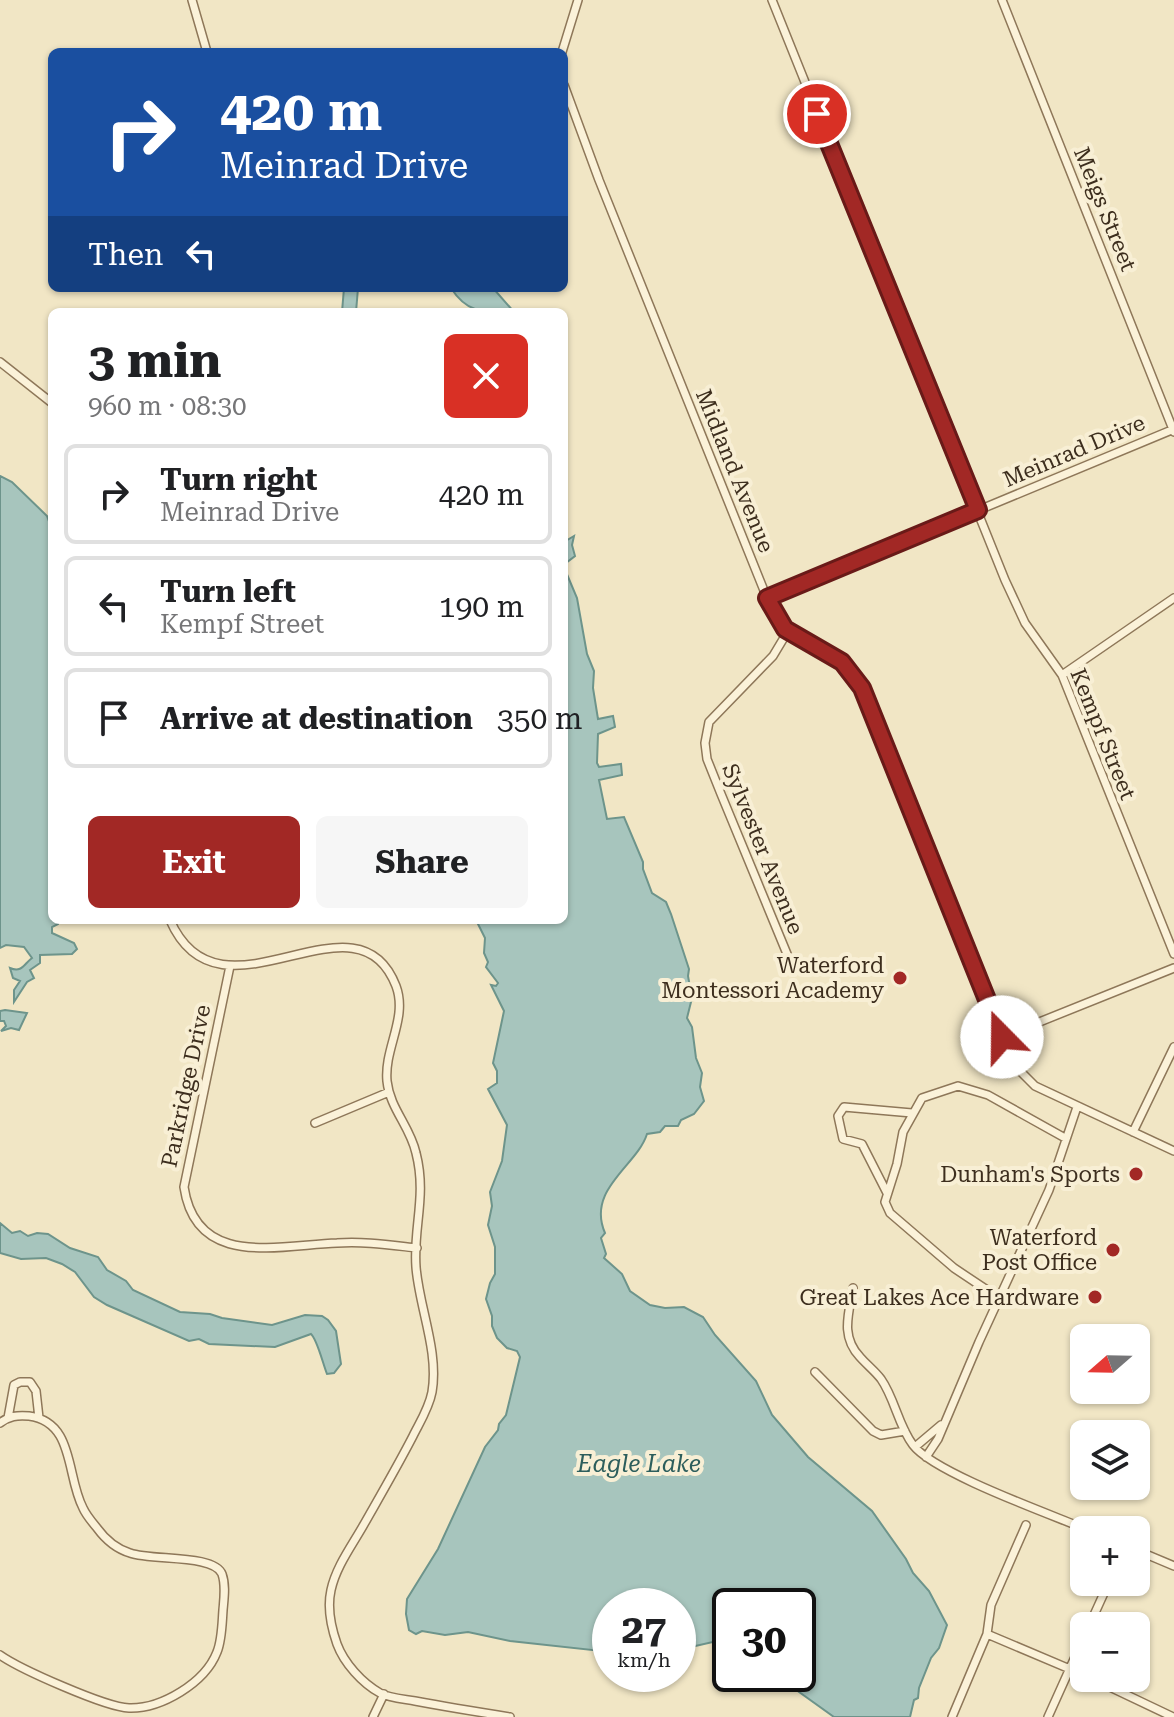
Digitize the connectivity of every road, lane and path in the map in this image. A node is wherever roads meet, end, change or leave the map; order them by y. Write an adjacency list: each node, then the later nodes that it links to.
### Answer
1 (192, 0): 5 (street)
2 (578, 0): 6 (street)
3 (772, 0): 11 (street, Kempf Street)
4 (1002, 0): 10 (street, Meigs Street)
5 (206, 48)
6 (563, 48)
7 (568, 96): 12 (street, Midland Avenue)
8 (0, 362): 9 (street)
9 (48, 400)
10 (1174, 430): 11 (street, Meinrad Drive)
11 (978, 510): 12 (street, Meinrad Drive); 15 (street, Kempf Street)
12 (767, 598): 14 (street, Midland Avenue)
13 (1174, 598): 15 (street)
14 (788, 631): 19 (street, Sylvester Avenue); 22 (street, Midland Avenue)
15 (1062, 675): 17 (street, Kempf Street)
16 (172, 924): 18 (street)
17 (1174, 954)
18 (230, 966): 25 (street); 33 (street, Parkridge Drive)
19 (792, 966)
20 (1174, 968): 21 (street)
21 (1035, 1024): 22 (street); 24 (street)
22 (1002, 1037): 24 (street, Midland Avenue)
23 (1174, 1047): 29 (street)
24 (1016, 1067): 26 (street, Midland Avenue)
25 (389, 1092): 28 (street); 33 (street)
26 (1077, 1107): 29 (street, Midland Avenue); 30 (street)
27 (912, 1113): 30 (street); 32 (street); 32 (street)
28 (315, 1123)
29 (1133, 1132): 31 (street, Midland Avenue)
30 (1065, 1138): 35 (street)
31 (1174, 1151)
32 (887, 1193): 35 (street)
33 (417, 1248): 52 (street)
34 (853, 1288): 41 (street)
35 (999, 1298): 40 (street)
36 (815, 1372): 41 (street)
37 (8, 1418): 38 (street); 38 (street); 39 (street)
38 (39, 1418): 53 (street)
39 (0, 1423)
40 (943, 1423): 42 (street); 43 (street)
41 (905, 1431): 42 (street)
42 (915, 1447): 43 (street)
43 (926, 1457): 44 (street)
44 (1070, 1522)
45 (1026, 1525): 48 (street)
46 (1150, 1556): 47 (street)
47 (1174, 1566)
48 (987, 1634): 50 (street); 56 (street)
49 (0, 1655): 53 (street)
50 (1070, 1668): 57 (street)
51 (1120, 1692): 58 (street)
52 (384, 1694): 54 (street); 55 (street)
53 (132, 1712)
54 (373, 1717)
55 (510, 1717)
56 (952, 1717)
57 (1048, 1717)
58 (1173, 1717)

